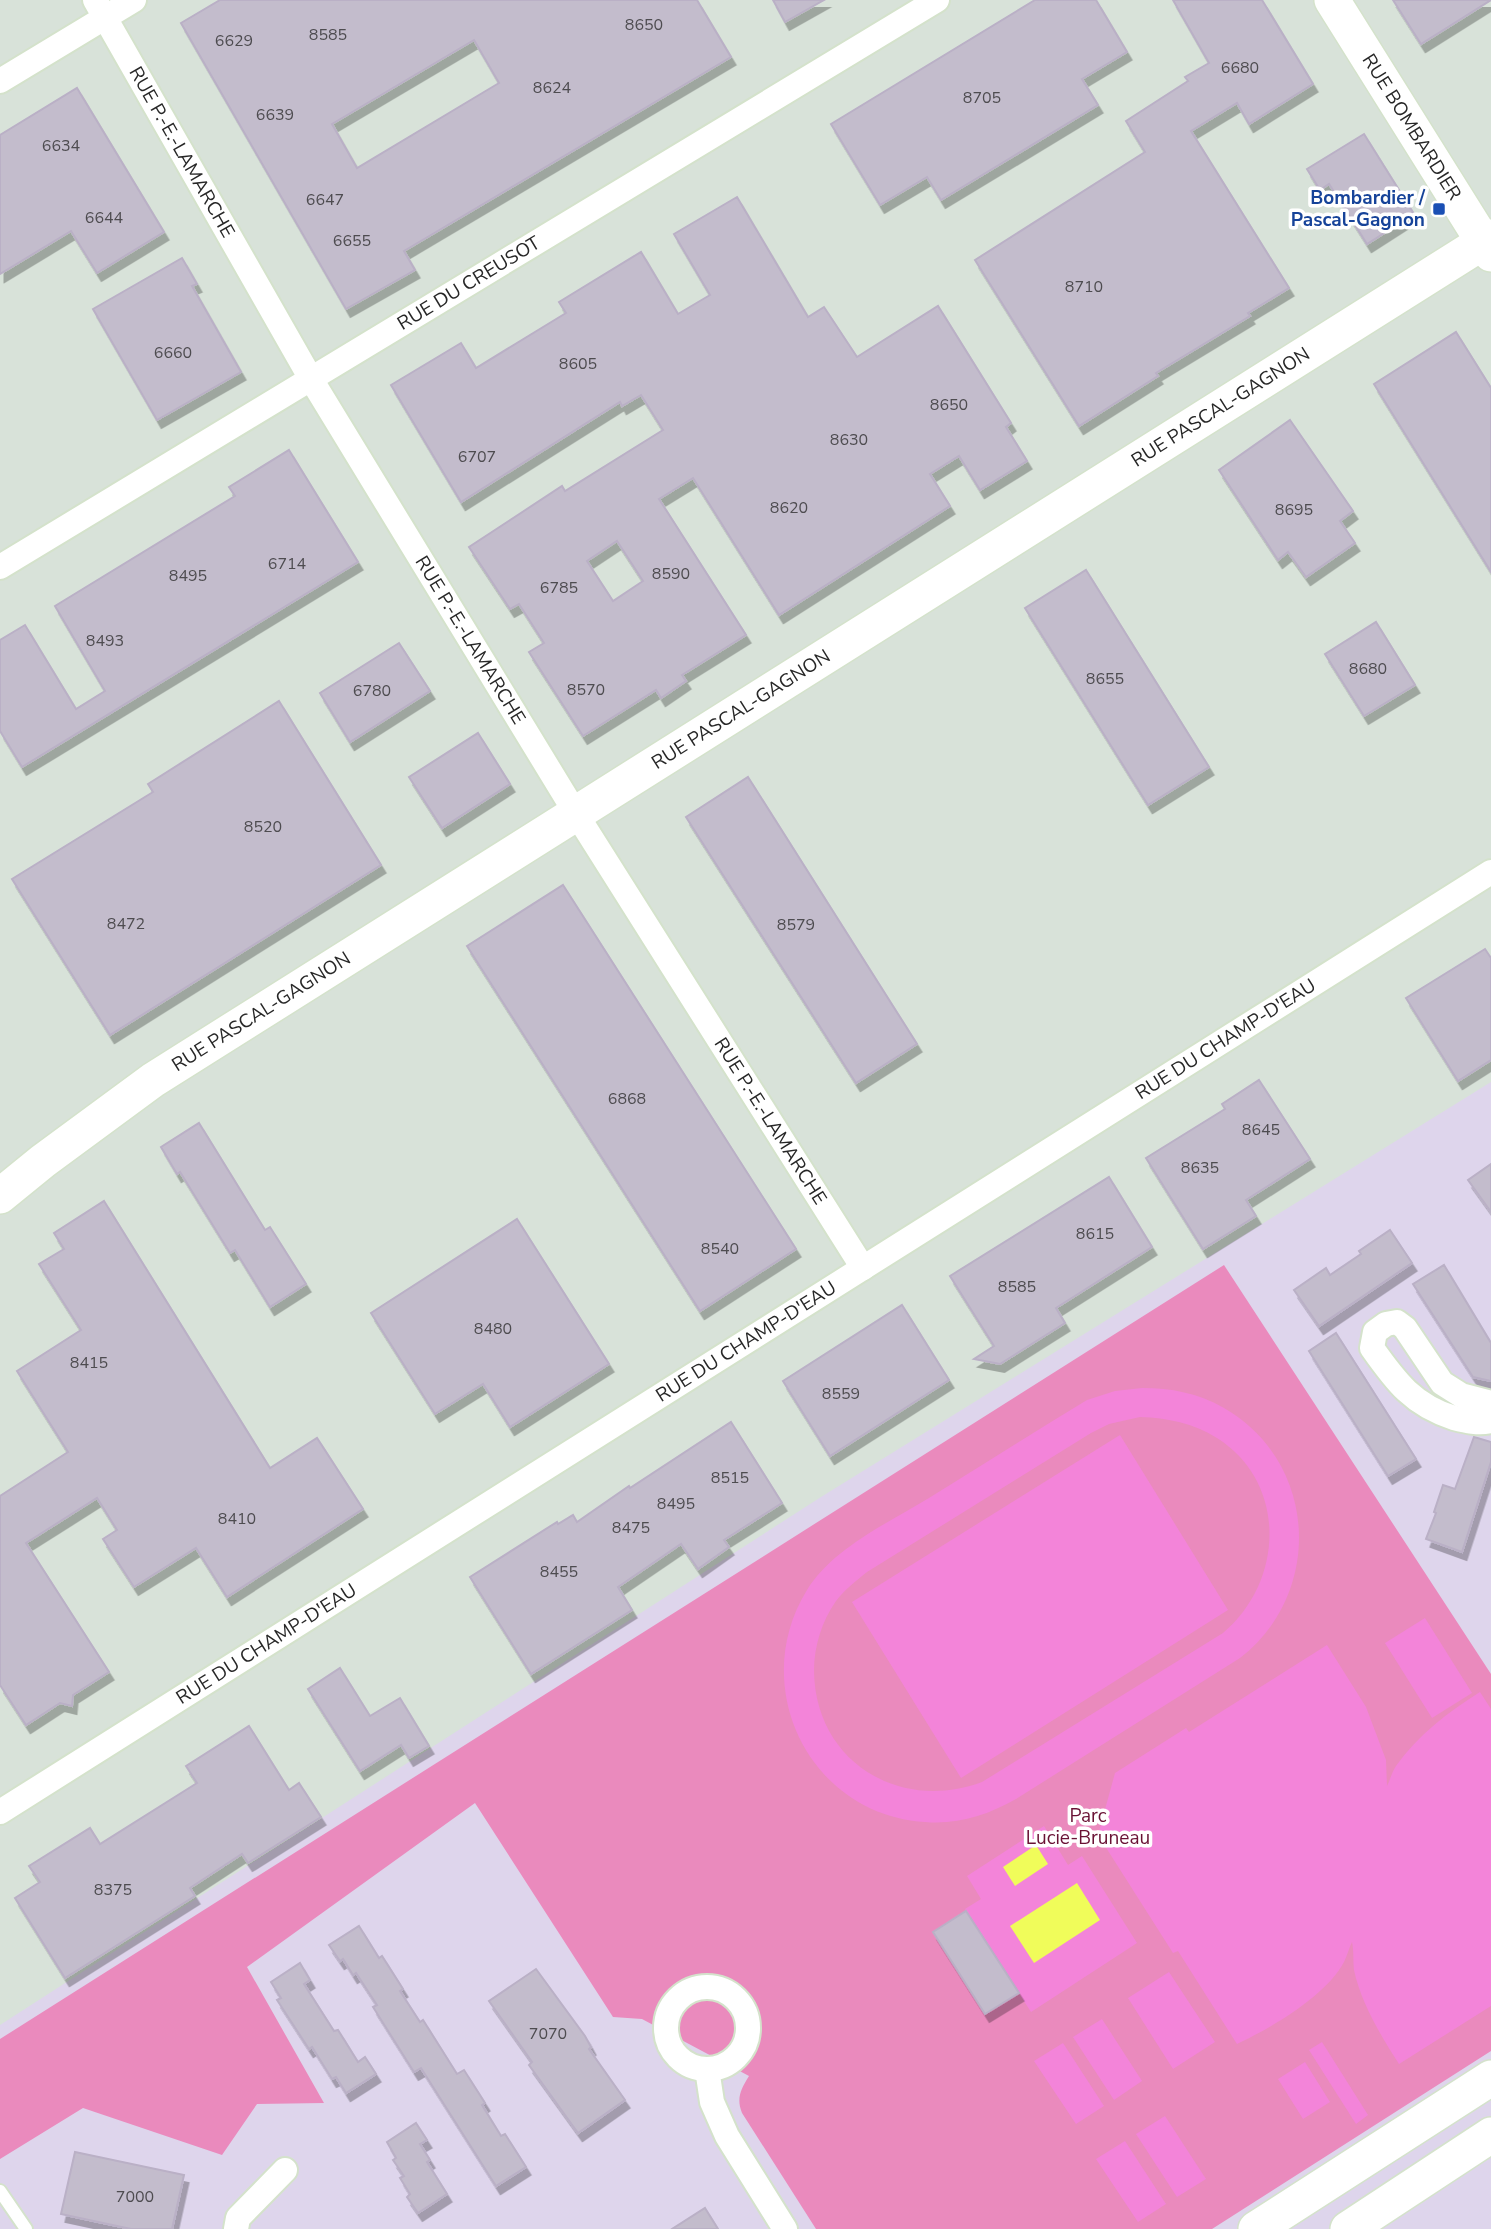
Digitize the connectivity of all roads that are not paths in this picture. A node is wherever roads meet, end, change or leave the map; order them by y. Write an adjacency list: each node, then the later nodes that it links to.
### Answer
1 (134, 0): 4 (street)
2 (937, 0): 7 (street, RUE DU CREUSOT)
3 (1332, 0): 6 (street, RUE BOMBARDIER)
4 (100, 9): 5 (street); 7 (street, RUE P.-E.-LAMARCHE)
5 (0, 81)
6 (1488, 244): 9 (street, RUE PASCAL-GAGNON)
7 (311, 379): 8 (street, RUE DU CREUSOT); 9 (street, RUE P.-E.-LAMARCHE)
8 (0, 567)
9 (575, 812): 11 (street, RUE PASCAL-GAGNON); 12 (street, RUE P.-E.-LAMARCHE)
10 (1491, 872): 12 (street, RUE DU CHAMP-D'EAU)
11 (0, 1196)
12 (863, 1268): 15 (street, RUE DU CHAMP-D'EAU)
13 (1491, 1403): 14 (street)
14 (1491, 1421)
15 (0, 1812)
16 (707, 2069): 24 (street)
17 (1491, 2078): 21 (street)
18 (1491, 2134): 25 (street)
19 (285, 2169): 23 (street)
20 (0, 2191): 22 (lane)
21 (1261, 2228)
22 (26, 2229)
23 (236, 2229)
24 (785, 2229)
25 (1348, 2229)

